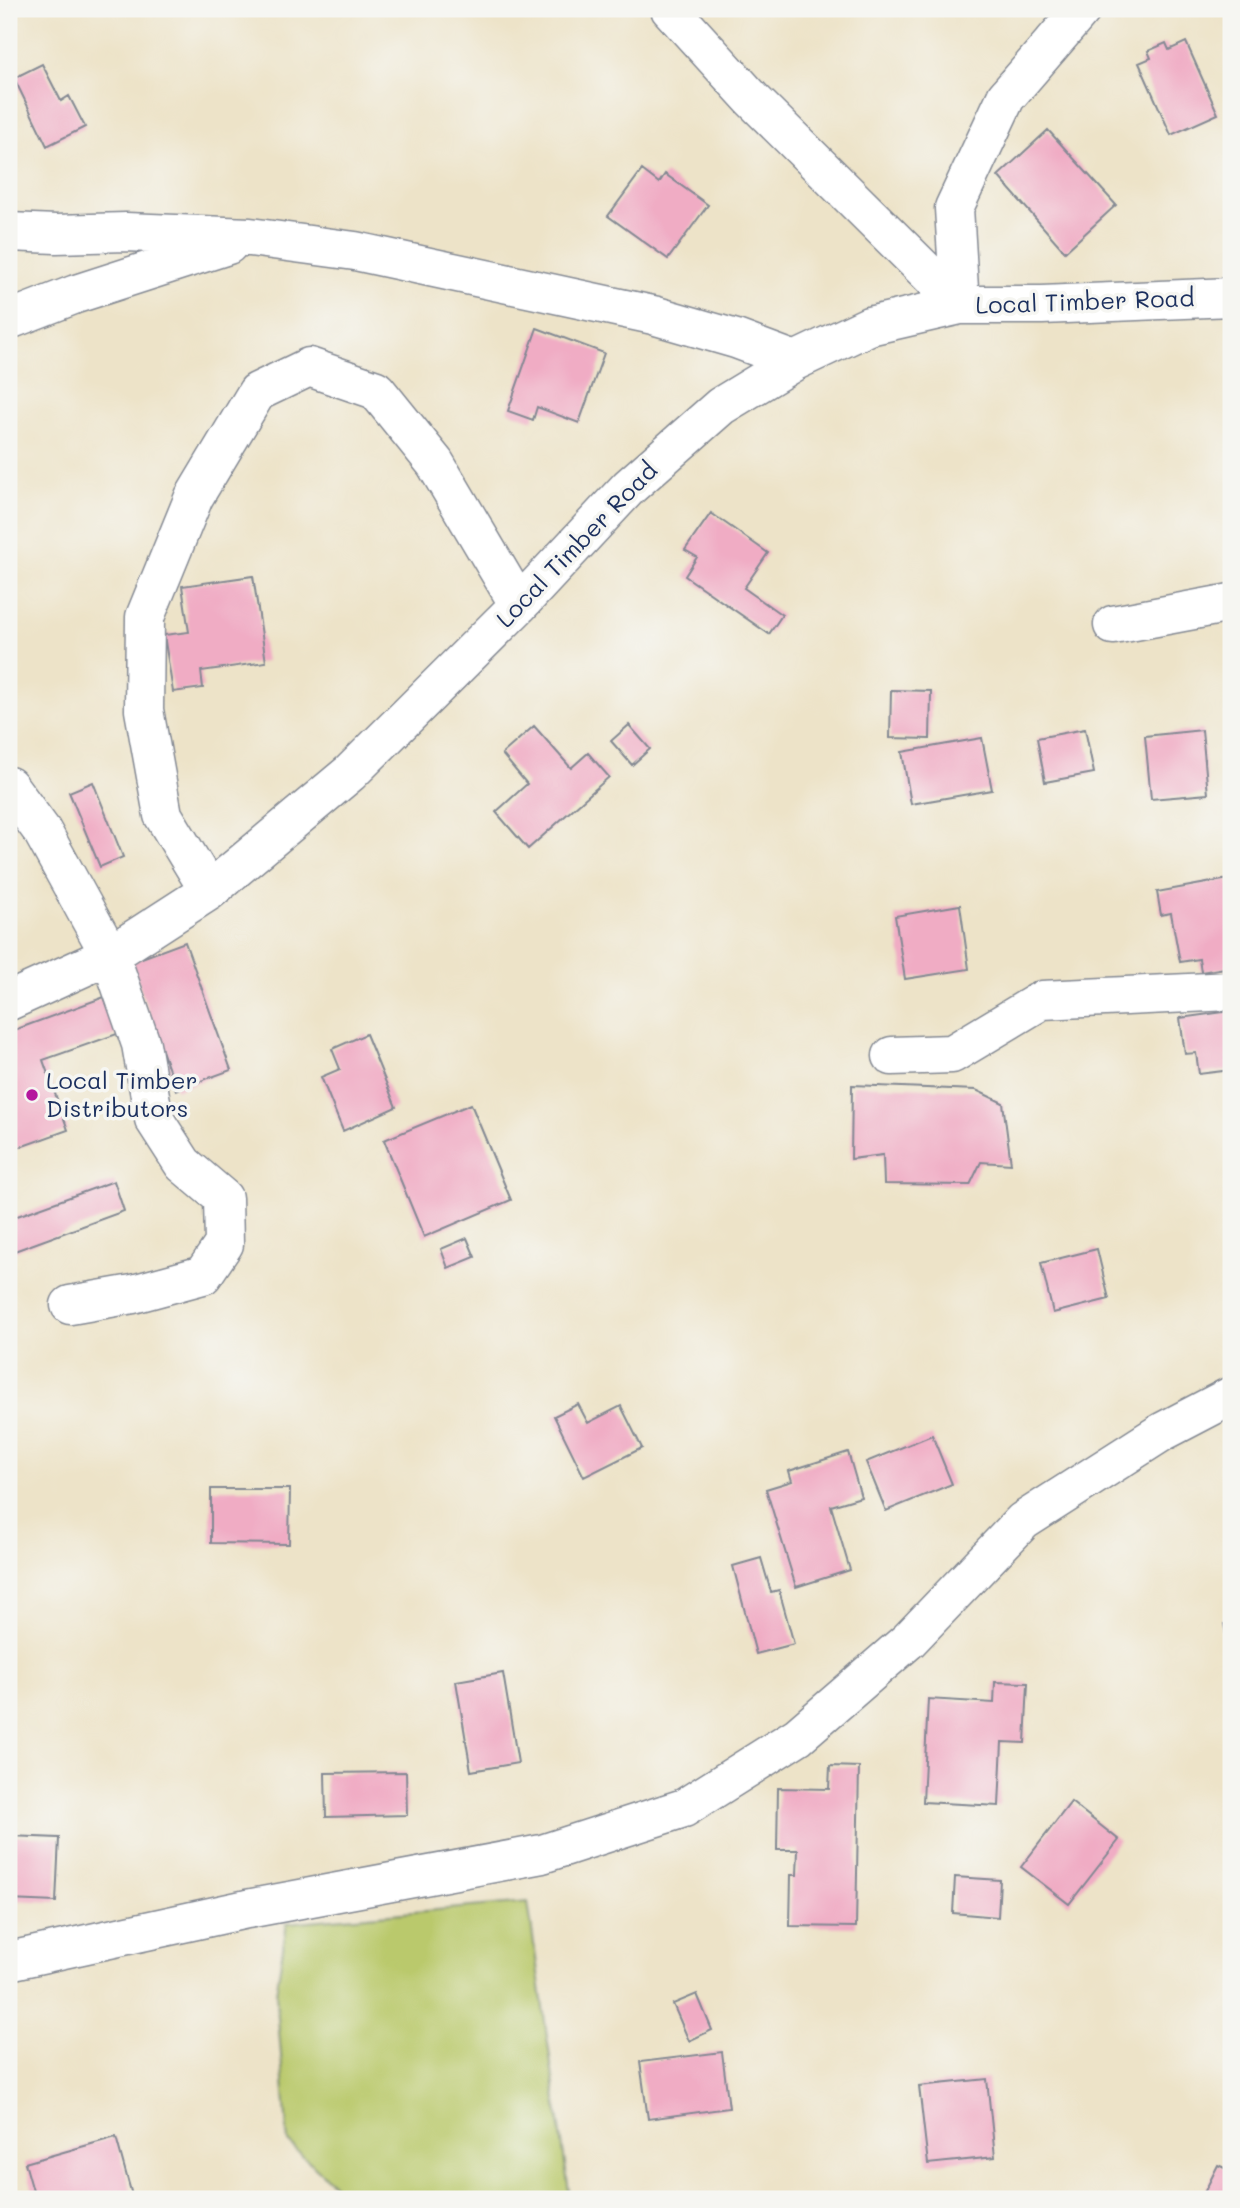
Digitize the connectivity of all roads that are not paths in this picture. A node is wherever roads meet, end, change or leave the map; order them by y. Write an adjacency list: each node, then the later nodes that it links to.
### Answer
1 (670, 9): 6 (street)
2 (1082, 9): 6 (street)
3 (9, 232): 4 (street)
4 (250, 237): 7 (street); 8 (street)
5 (1231, 297): 6 (street, Local Timber Road)
6 (960, 305): 8 (street, Local Timber Road)
7 (9, 320)
8 (795, 361): 10 (street, Local Timber Road)
9 (1231, 603): 11 (street)
10 (519, 605): 13 (street, Local Timber Road); 13 (street)
11 (1113, 625)
12 (9, 786): 14 (street)
13 (209, 891): 14 (street, Local Timber Road)
14 (110, 955): 16 (street, Local Timber Road); 18 (street)
15 (1231, 991): 17 (street)
16 (9, 1001)
17 (892, 1056)
18 (70, 1305)
19 (1231, 1396): 20 (street)
20 (9, 1961)

